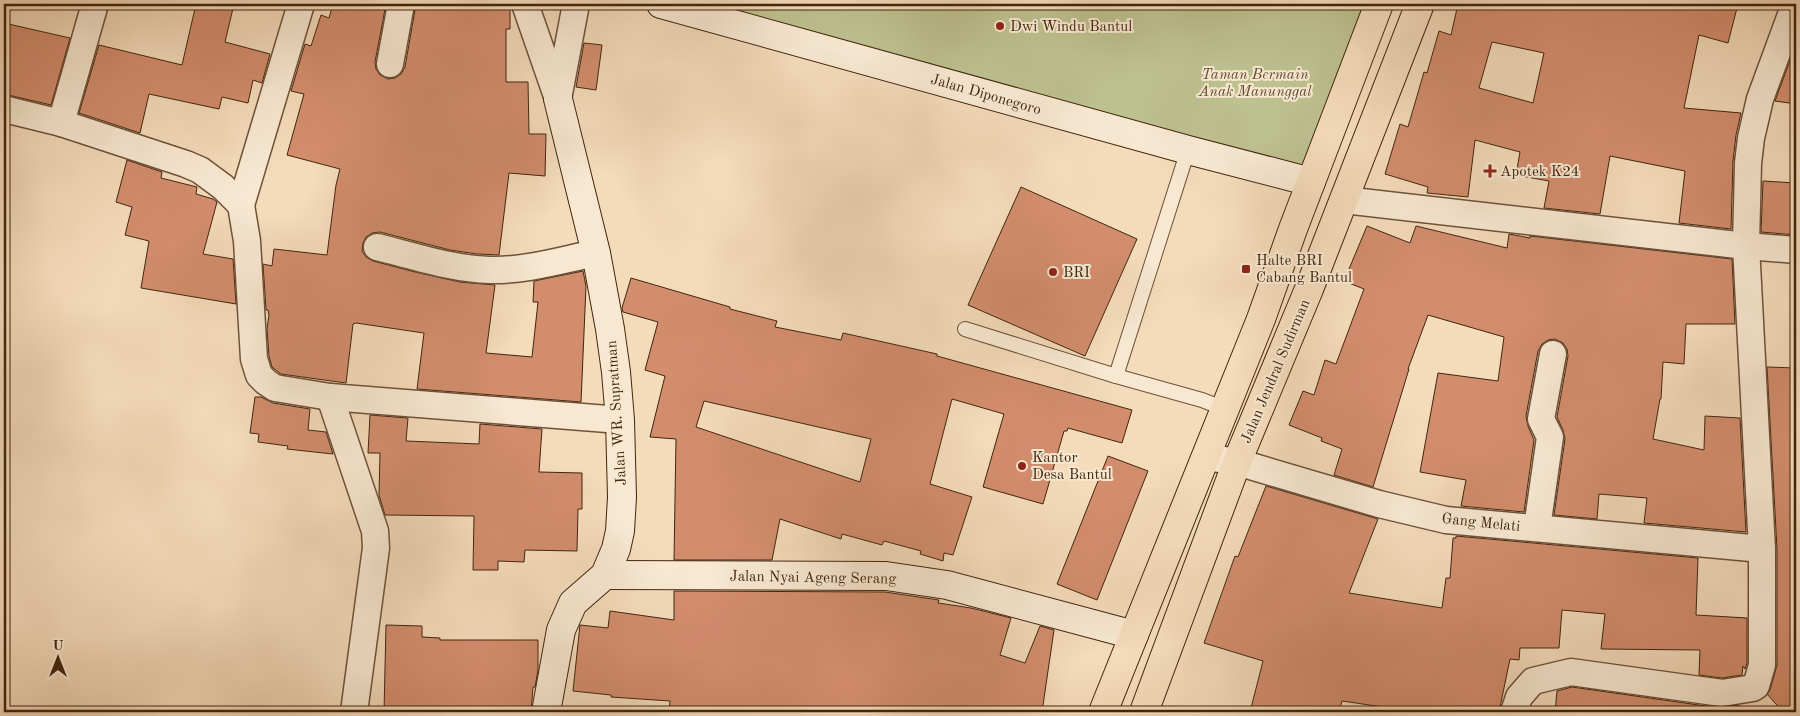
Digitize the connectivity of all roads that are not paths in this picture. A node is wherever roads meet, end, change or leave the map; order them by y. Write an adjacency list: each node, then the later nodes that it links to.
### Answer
1 (95, 4): 13 (street)
2 (301, 4): 17 (street)
3 (401, 4): 10 (street)
4 (525, 4): 11 (street, Jalan WR. Supratman)
5 (576, 4): 11 (street, Jalan WR. Supratman)
6 (661, 4): 14 (street, Jalan Diponegoro)
7 (1379, 4): 15 (main road, Jalan Jendral Sudirman)
8 (1420, 4): 16 (main road, Jalan Jendral Sudirman)
9 (1795, 4): 18 (street)
10 (390, 64)
11 (558, 99): 21 (street, Jalan WR. Supratman)
12 (4, 109): 13 (street)
13 (62, 123): 17 (street)
14 (1188, 150): 15 (street, Jalan Diponegoro); 24 (lane)
15 (1311, 182): 26 (main road, Jalan Jendral Sudirman)
16 (1344, 200): 18 (street); 29 (main road, Jalan Jendral Sudirman)
17 (241, 205): 25 (street)
18 (1746, 246): 20 (street); 31 (street)
19 (377, 247): 21 (street)
20 (1796, 250)
21 (596, 253): 27 (street, Jalan WR. Supratman)
22 (965, 329): 24 (lane)
23 (1553, 354): 30 (street)
24 (1116, 376): 26 (lane)
25 (330, 397): 27 (street); 34 (street)
26 (1225, 409): 28 (main road, Jalan Jendral Sudirman)
27 (620, 420): 32 (street, Jalan WR. Supratman)
28 (1207, 457): 29 (street, Gang Melati); 33 (main road, Jalan Jendral Sudirman)
29 (1237, 462): 30 (street, Gang Melati); 37 (main road, Jalan Jendral Sudirman)
30 (1537, 528): 31 (street, Gang Melati)
31 (1762, 549): 38 (street)
32 (604, 575): 33 (street, Jalan Nyai Ageng Serang); 35 (street, Jalan WR. Supratman)
33 (1134, 635): 36 (main road, Jalan Jendral Sudirman)
34 (354, 712)
35 (546, 712)
36 (1103, 712)
37 (1144, 712)
38 (1514, 712)

